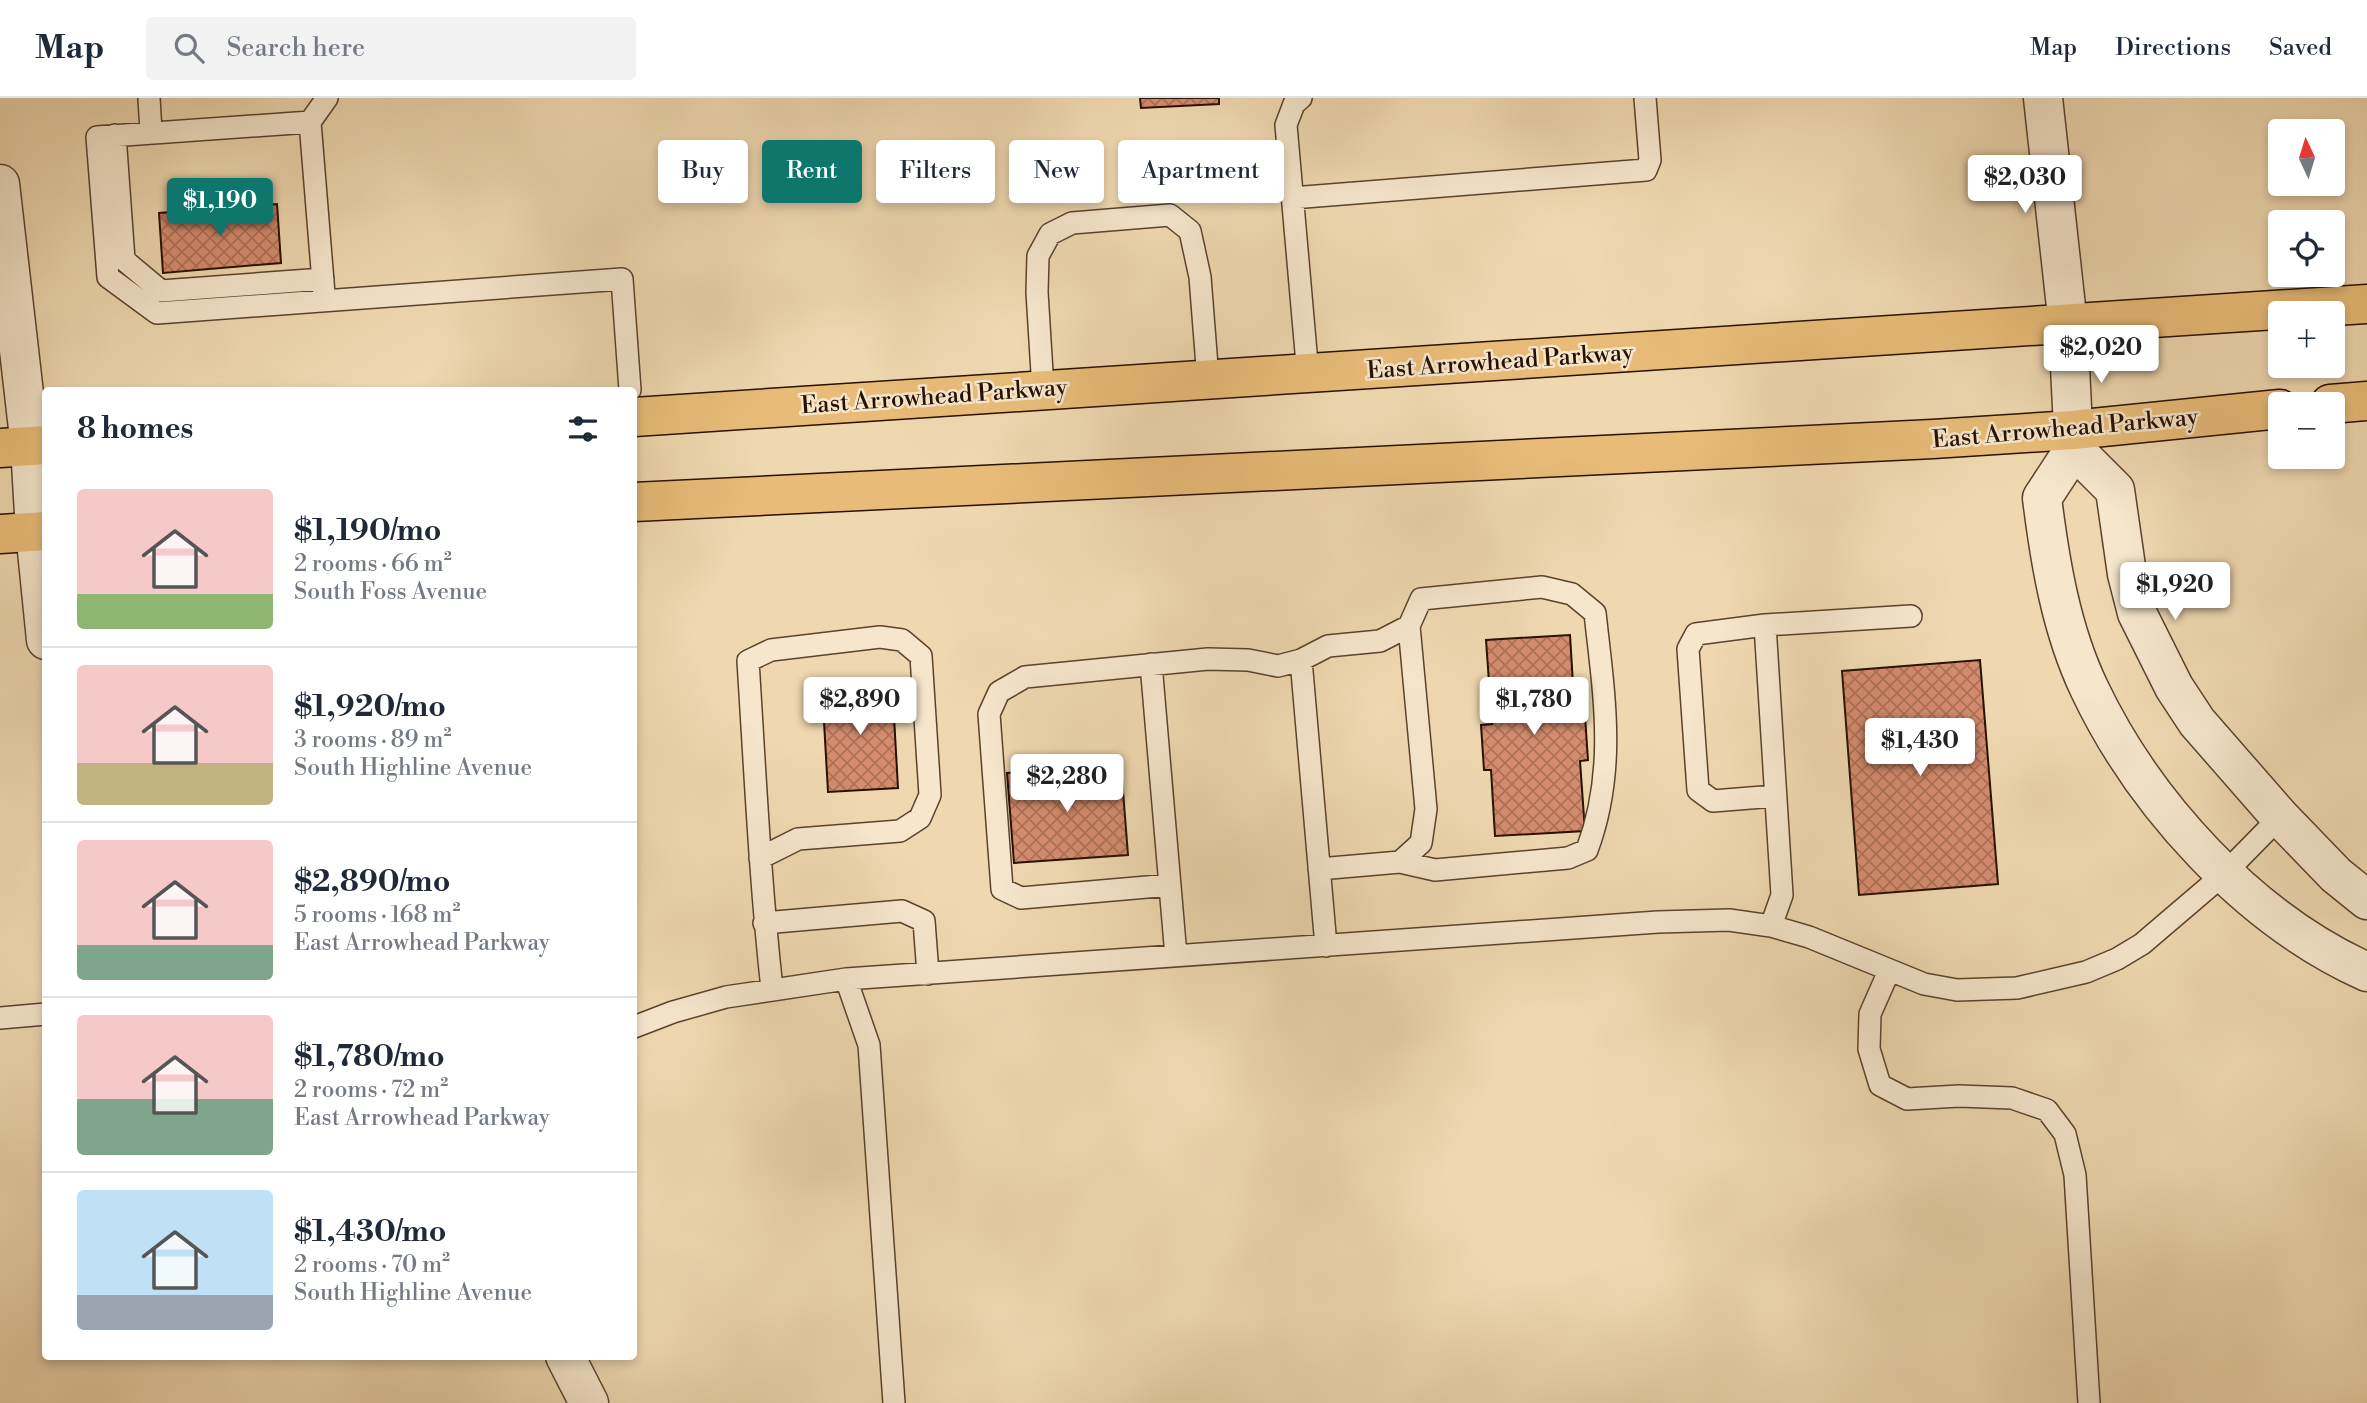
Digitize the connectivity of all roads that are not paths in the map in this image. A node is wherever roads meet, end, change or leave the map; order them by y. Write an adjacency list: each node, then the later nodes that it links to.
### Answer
1 (149, 98): 7 (lane)
2 (327, 98): 6 (lane)
3 (1301, 98): 9 (lane)
4 (1645, 98): 9 (lane)
5 (2043, 98): 13 (street)
6 (310, 122): 7 (lane); 11 (lane)
7 (151, 132): 11 (lane)
8 (0, 184): 10 (street)
9 (1292, 198): 14 (lane)
10 (2, 225): 23 (street)
11 (323, 289): 16 (lane)
12 (2367, 304): 13 (main road, East Arrowhead Parkway)
13 (2068, 325): 14 (main road, East Arrowhead Parkway); 22 (street)
14 (1308, 374): 15 (main road, East Arrowhead Parkway)
15 (1208, 379): 17 (main road, East Arrowhead Parkway); 17 (lane)
16 (629, 387)
17 (1043, 389): 21 (main road, East Arrowhead Parkway)
18 (2367, 401): 19 (main road)
19 (2345, 403)
20 (2268, 411): 22 (main road, East Arrowhead Parkway)
21 (637, 417)
22 (2073, 439): 24 (main road, East Arrowhead Parkway); 33 (street); 37 (street)
23 (25, 446): 25 (street)
24 (637, 502)
25 (27, 532): 27 (street)
26 (1912, 616): 28 (lane)
27 (42, 617)
28 (1765, 625): 32 (lane); 32 (lane)
29 (1409, 626): 30 (lane); 35 (lane); 35 (lane)
30 (1301, 660): 31 (lane); 36 (lane)
31 (1151, 664): 38 (lane); 38 (lane)
32 (1776, 796): 41 (lane)
33 (2280, 817): 37 (lane); 39 (street)
34 (760, 858): 34 (lane); 40 (lane)
35 (1400, 862): 36 (lane)
36 (1319, 869): 42 (lane)
37 (2224, 874): 44 (lane); 45 (street)
38 (1170, 885): 43 (lane)
39 (2367, 900)
40 (764, 923): 46 (lane); 48 (lane)
41 (1771, 926): 42 (lane); 44 (lane)
42 (1326, 946): 43 (lane)
43 (1176, 956): 46 (lane)
44 (1888, 971): 55 (lane)
45 (2367, 972)
46 (928, 974): 47 (lane)
47 (846, 979): 48 (lane); 54 (lane)
48 (772, 989): 51 (lane)
49 (42, 1014): 50 (lane)
50 (0, 1018)
51 (637, 1026)
52 (567, 1360): 53 (street)
53 (589, 1403)
54 (894, 1403)
55 (2089, 1403)

